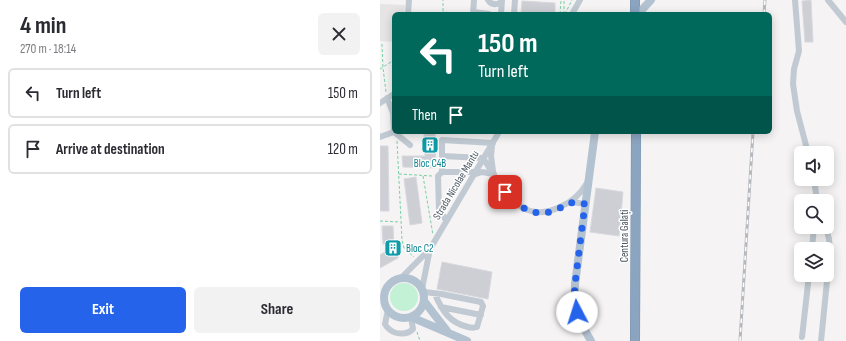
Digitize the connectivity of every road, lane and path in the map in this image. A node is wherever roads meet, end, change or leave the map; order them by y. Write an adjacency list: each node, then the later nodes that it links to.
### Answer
1 (403, 0): 2 (street)
2 (409, 0): 16 (street)
3 (443, 0): 17 (path)
4 (474, 0): 18 (street)
5 (488, 0): 6 (street)
6 (502, 0): 19 (street)
7 (515, 0): 20 (street)
8 (561, 0): 21 (path)
9 (564, 0): 22 (path)
10 (572, 0): 23 (path)
11 (580, 0): 24 (street)
12 (635, 0): 25 (highway)
13 (651, 0): 26 (main road)
14 (795, 0): 46 (street)
15 (828, 0): 27 (street)
16 (408, 12)
17 (443, 12)
18 (473, 12)
19 (501, 12)
20 (514, 12)
21 (560, 12)
22 (564, 12)
23 (565, 12)
24 (573, 12)
25 (635, 12)
26 (640, 12)
27 (846, 22)
28 (382, 44): 30 (path)
29 (392, 61): 30 (path)
30 (383, 68): 31 (path); 33 (path)
31 (380, 69)
32 (392, 95): 33 (street)
33 (387, 98): 34 (street); 35 (street); 36 (street)
34 (392, 99)
35 (380, 102)
36 (392, 110)
37 (392, 133): 43 (street)
38 (395, 134): 49 (path)
39 (397, 134): 45 (street)
40 (498, 134): 44 (street, Strada Nicolae Mantu)
41 (595, 134): 54 (main road)
42 (636, 134): 80 (highway, Centura Galați)
43 (380, 137)
44 (493, 142): 47 (street); 48 (street, Strada Nicolae Mantu); 52 (street)
45 (410, 145)
46 (806, 146)
47 (442, 156): 48 (street); 50 (street)
48 (483, 158): 51 (street, Strada Nicolae Mantu); 52 (street)
49 (398, 174): 53 (path); 59 (path)
50 (440, 174): 51 (street); 53 (path); 57 (street)
51 (474, 174): 52 (street); 57 (street, Strada Nicolae Mantu)
52 (494, 174): 55 (street)
53 (423, 176): 61 (path)
54 (588, 182): 55 (street); 56 (main road)
55 (572, 202): 56 (street)
56 (585, 204): 79 (main road)
57 (446, 220): 61 (street, Strada Nicolae Mantu)
58 (380, 221): 59 (path)
59 (400, 222): 63 (path)
60 (828, 234): 81 (street)
61 (434, 242): 62 (street, Strada Nicolae Mantu)
62 (430, 249): 63 (street, Strada Nicolae Mantu); 67 (street, Strada Nicolae Mantu)
63 (418, 260): 64 (street, Strada Nicolae Mantu)
64 (402, 278): 66 (main road); 67 (main road)
65 (808, 282): 75 (street)
66 (383, 288): 70 (main road)
67 (423, 294): 68 (street); 72 (main road); 74 (main road)
68 (435, 294): 69 (street); 71 (street)
69 (441, 307): 71 (street); 71 (street)
70 (384, 309): 72 (main road); 73 (street)
71 (481, 315)
72 (411, 317): 73 (street); 74 (main road)
73 (413, 329): 77 (path)
74 (448, 332): 76 (main road); 78 (street)
75 (802, 336)
76 (464, 340)
77 (420, 341)
78 (448, 341)
79 (591, 341)
80 (635, 341)
81 (821, 341)

